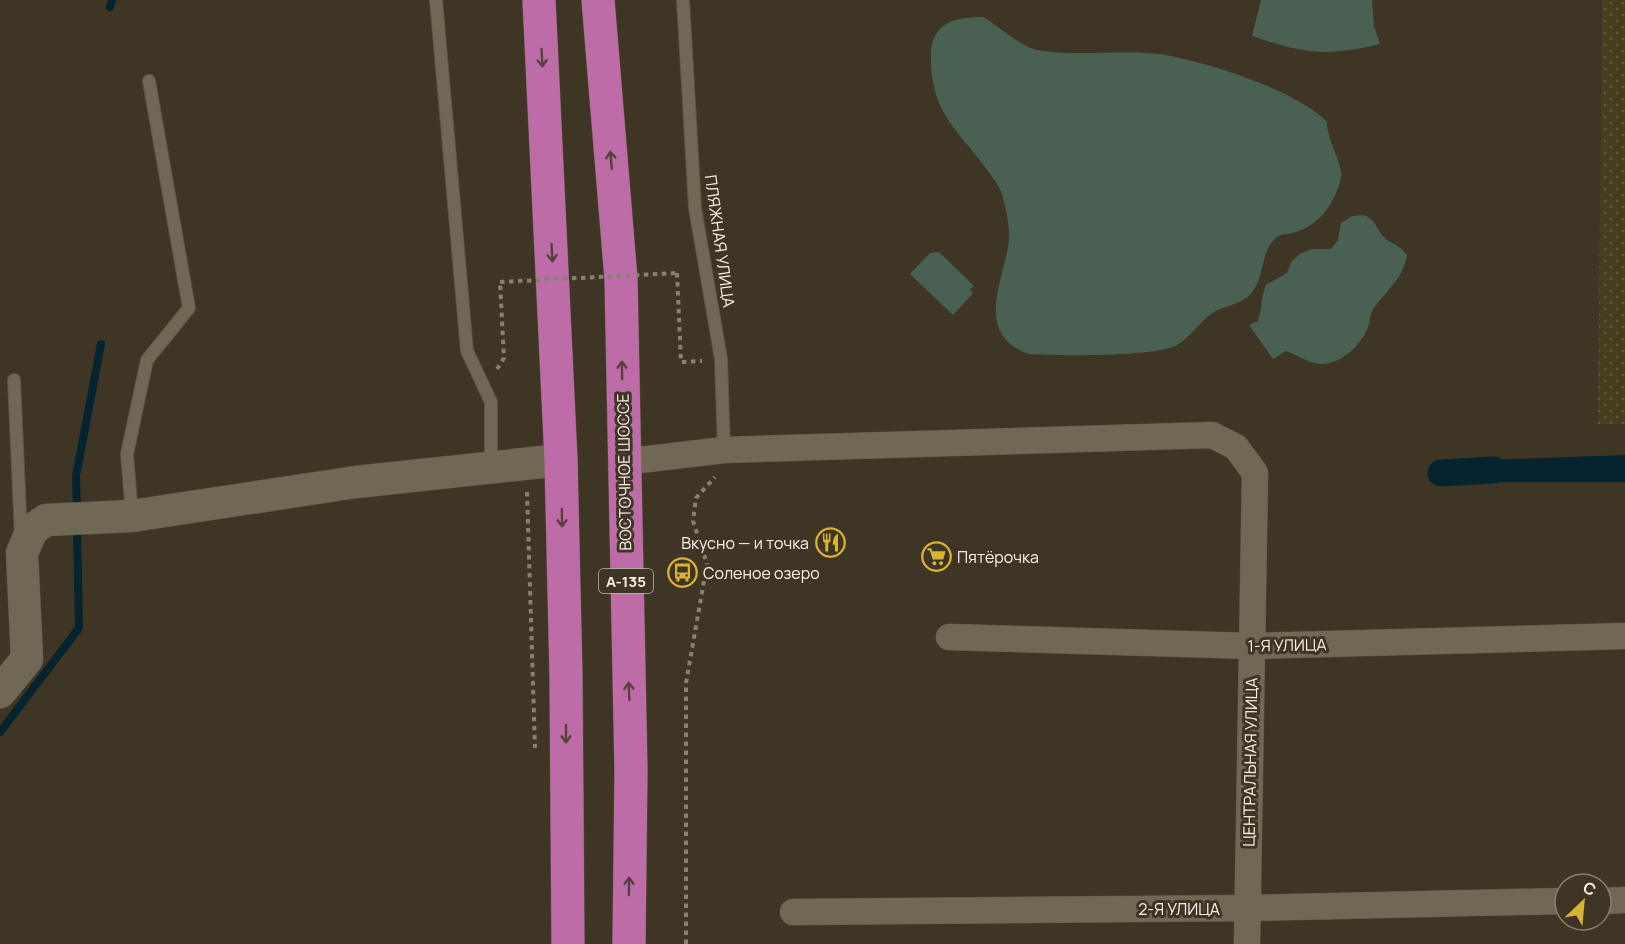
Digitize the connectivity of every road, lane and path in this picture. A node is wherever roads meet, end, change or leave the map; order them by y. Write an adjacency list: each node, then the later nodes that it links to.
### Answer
1 (436, 0): 13 (lane)
2 (539, 0): 10 (highway, one-way to 10)
3 (598, 0): 11 (highway, ВОСТОЧНОЕ ШОССЕ / А-135, one-way to 3)
4 (683, 0): 9 (lane, ПЛЯЖНАЯ УЛИЦА)
5 (149, 81): 14 (lane)
6 (504, 358): 7 (path, bridge)
7 (681, 362)
8 (14, 380): 15 (lane)
9 (724, 450): 11 (street); 18 (street, ЦЕНТРАЛЬНАЯ УЛИЦА); 26 (path)
10 (561, 460): 12 (street); 24 (highway, one-way to 24)
11 (623, 462): 25 (highway, ВОСТОЧНОЕ ШОССЕ / А-135, one-way to 11)
12 (526, 464): 13 (street); 20 (path)
13 (491, 467): 14 (street)
14 (120, 516): 15 (street)
15 (22, 553): 19 (street)
16 (1625, 636): 18 (street, 1-Я УЛИЦА)
17 (949, 637): 18 (street, 1-Я УЛИЦА)
18 (1252, 646): 22 (street, ЦЕНТРАЛЬНАЯ УЛИЦА)
19 (0, 692)
20 (535, 757)
21 (1553, 902): 22 (street, 2-Я УЛИЦА)
22 (1248, 908): 23 (street, 2-Я УЛИЦА); 27 (street, ЦЕНТРАЛЬНАЯ УЛИЦА)
23 (793, 912)
24 (568, 944)
25 (629, 944)
26 (686, 944)
27 (1247, 944)

